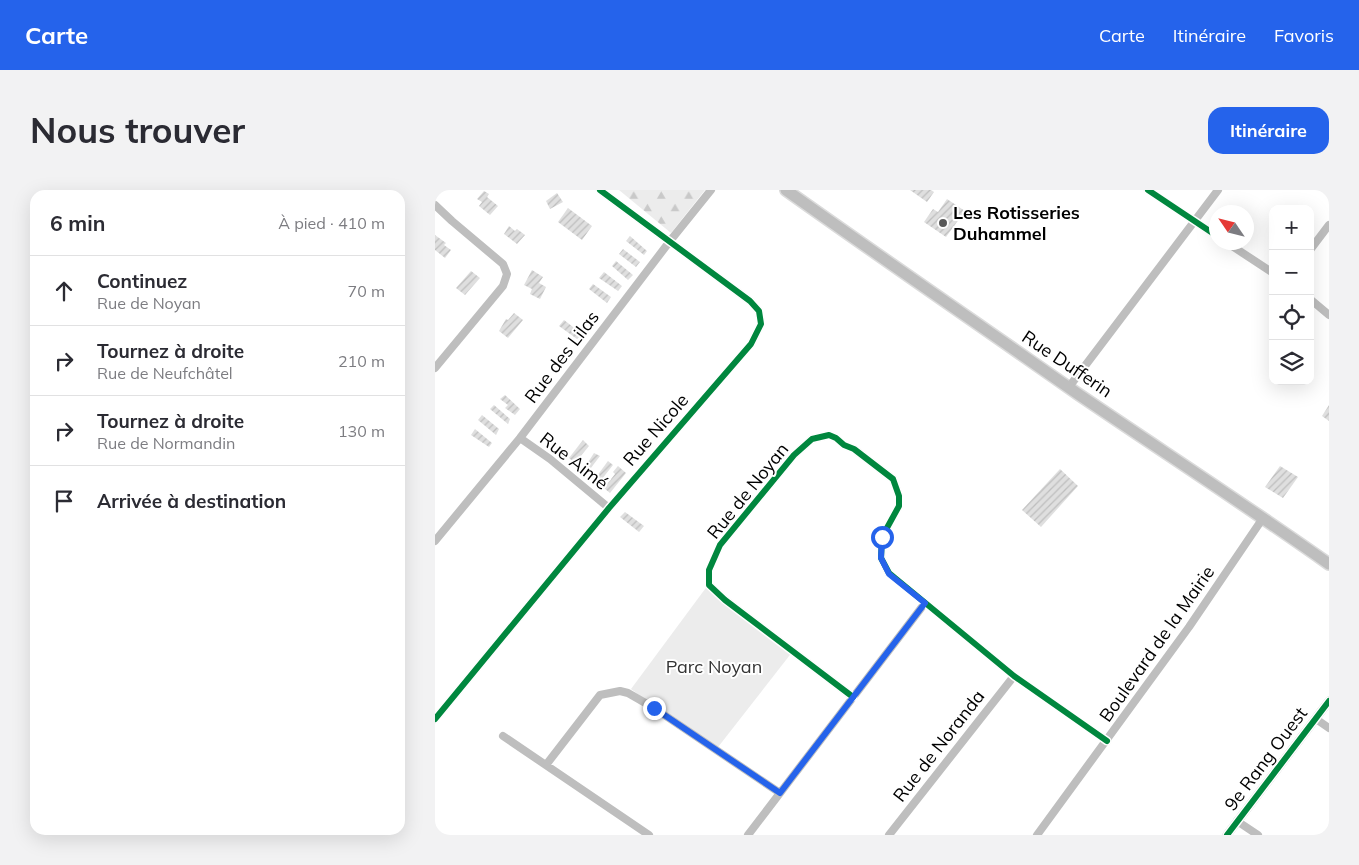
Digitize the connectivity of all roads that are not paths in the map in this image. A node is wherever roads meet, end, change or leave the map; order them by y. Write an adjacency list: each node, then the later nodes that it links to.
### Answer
1 (600, 190): 10 (street, Rue Nicole)
2 (711, 190): 10 (street, Rue des Lilas)
3 (786, 190): 18 (main road, Rue Dufferin)
4 (1148, 190): 7 (street)
5 (1218, 190): 7 (street)
6 (435, 205): 16 (street)
7 (1194, 221): 9 (street); 18 (street)
8 (1329, 225): 11 (street)
9 (1209, 231)
10 (669, 241): 19 (street, Rue des Lilas); 20 (street, Rue Nicole)
11 (1314, 245)
12 (1239, 250): 13 (street)
13 (1269, 270)
14 (1314, 302): 15 (street)
15 (1329, 315)
16 (438, 357): 17 (street)
17 (435, 368)
18 (1069, 387): 21 (main road, Rue Dufferin)
19 (520, 438): 20 (street, Rue Aimé); 22 (street, Rue des Lilas)
20 (609, 508): 28 (street, Rue Nicole)
21 (1263, 518): 23 (main road, Rue Dufferin); 32 (street, Boulevard de la Mairie)
22 (435, 541)
23 (1329, 564)
24 (925, 603): 25 (street, Rue de Noyan); 26 (street); 26 (street, Rue de Noyan)
25 (1013, 676): 32 (street, Rue de Noyan); 39 (street, Rue de Noranda)
26 (853, 697): 34 (street)
27 (1329, 701): 29 (street, 9e Rang Ouest)
28 (437, 714)
29 (1316, 719): 30 (street); 35 (street, 9e Rang Ouest)
30 (1329, 728)
31 (503, 736): 33 (street)
32 (1107, 740): 36 (street, Boulevard de la Mairie)
33 (546, 765): 34 (street); 37 (street)
34 (780, 793): 38 (street)
35 (1237, 821): 40 (street, 9e Rang Ouest); 41 (street)
36 (1040, 834)
37 (649, 835)
38 (748, 835)
39 (889, 835)
40 (1227, 835)
41 (1258, 835)

